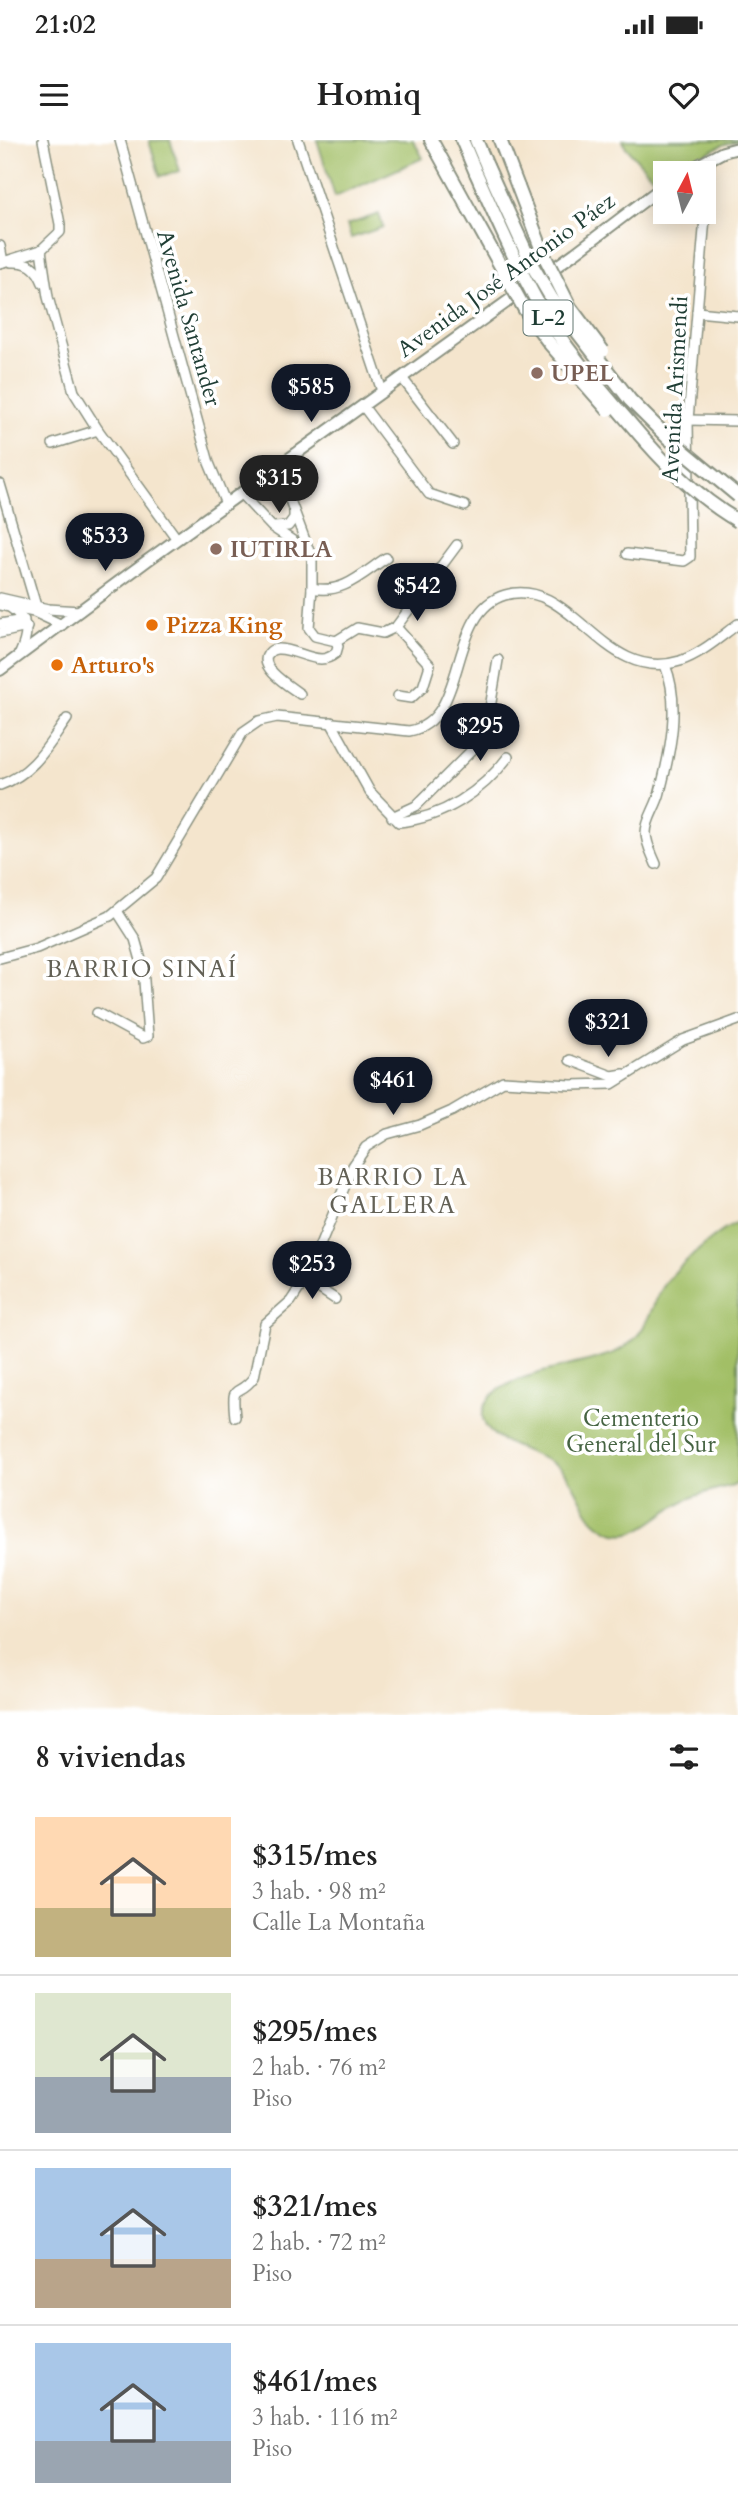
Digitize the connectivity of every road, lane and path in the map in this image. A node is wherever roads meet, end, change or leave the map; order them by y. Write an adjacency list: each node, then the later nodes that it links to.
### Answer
1 (43, 140): 15 (street)
2 (120, 140): 34 (street, Avenida Santander)
3 (298, 140): 21 (street)
4 (431, 140): 13 (highway)
5 (438, 140): 13 (highway)
6 (462, 140): 29 (highway, L-2, bridge)
7 (476, 140): 22 (highway, L-2, bridge)
8 (502, 140): 22 (highway, bridge)
9 (738, 148): 10 (main road)
10 (710, 158): 11 (main road); 18 (street, Avenida Arismendi)
11 (705, 161)
12 (653, 194): 20 (main road, Avenida José Antonio Páez)
13 (469, 209): 29 (highway, bridge)
14 (0, 246): 16 (street)
15 (41, 250): 16 (street); 17 (street)
16 (1, 263): 17 (street)
17 (48, 297): 26 (street)
18 (697, 312): 19 (street); 24 (street, Avenida Arismendi)
19 (738, 316)
20 (401, 377): 21 (main road, Avenida José Antonio Páez); 28 (street)
21 (382, 391): 23 (main road, Avenida José Antonio Páez)
22 (630, 400): 33 (highway, L-2, bridge)
23 (363, 405): 30 (main road, Avenida José Antonio Páez); 35 (street)
24 (688, 420): 25 (street); 42 (street, Avenida Arismendi)
25 (738, 421)
26 (98, 430): 27 (street); 39 (street)
27 (53, 443)
28 (453, 444)
29 (648, 445): 37 (highway, L-2, bridge)
30 (278, 468): 32 (main road, Avenida José Antonio Páez); 36 (street)
31 (0, 484): 47 (street)
32 (241, 494): 34 (main road, Avenida José Antonio Páez); 38 (street)
33 (738, 496)
34 (226, 504): 39 (main road, Avenida José Antonio Páez)
35 (465, 506)
36 (294, 512): 38 (street); 41 (street)
37 (738, 521)
38 (272, 527): 41 (street)
39 (177, 540): 48 (main road, Avenida José Antonio Páez)
40 (457, 545): 53 (street)
41 (308, 551): 44 (street)
42 (628, 554)
43 (386, 558): 44 (street)
44 (312, 588): 55 (street)
45 (0, 598): 47 (street)
46 (5, 606): 49 (street); 52 (street)
47 (36, 606): 48 (street)
48 (80, 611): 52 (main road, Avenida José Antonio Páez)
49 (25, 623): 50 (street); 54 (street); 56 (street)
50 (0, 624)
51 (738, 624): 58 (street)
52 (62, 625): 56 (main road, Avenida José Antonio Páez)
53 (396, 628): 55 (street); 61 (street)
54 (0, 633)
55 (335, 640): 60 (street)
56 (18, 657): 59 (main road, Avenida José Antonio Páez)
57 (498, 660): 66 (street)
58 (665, 665): 63 (street); 67 (street)
59 (0, 670)
60 (300, 694)
61 (398, 696)
62 (68, 719): 65 (street)
63 (331, 722): 66 (street); 68 (street)
64 (508, 757): 66 (street)
65 (0, 785)
66 (392, 817)
67 (656, 864)
68 (117, 911): 69 (street); 70 (street)
69 (0, 958)
70 (97, 1013)
71 (738, 1020): 73 (street)
72 (570, 1060): 73 (street)
73 (645, 1065): 74 (street)
74 (305, 1279): 75 (street); 76 (street)
75 (335, 1299)
76 (235, 1418)

